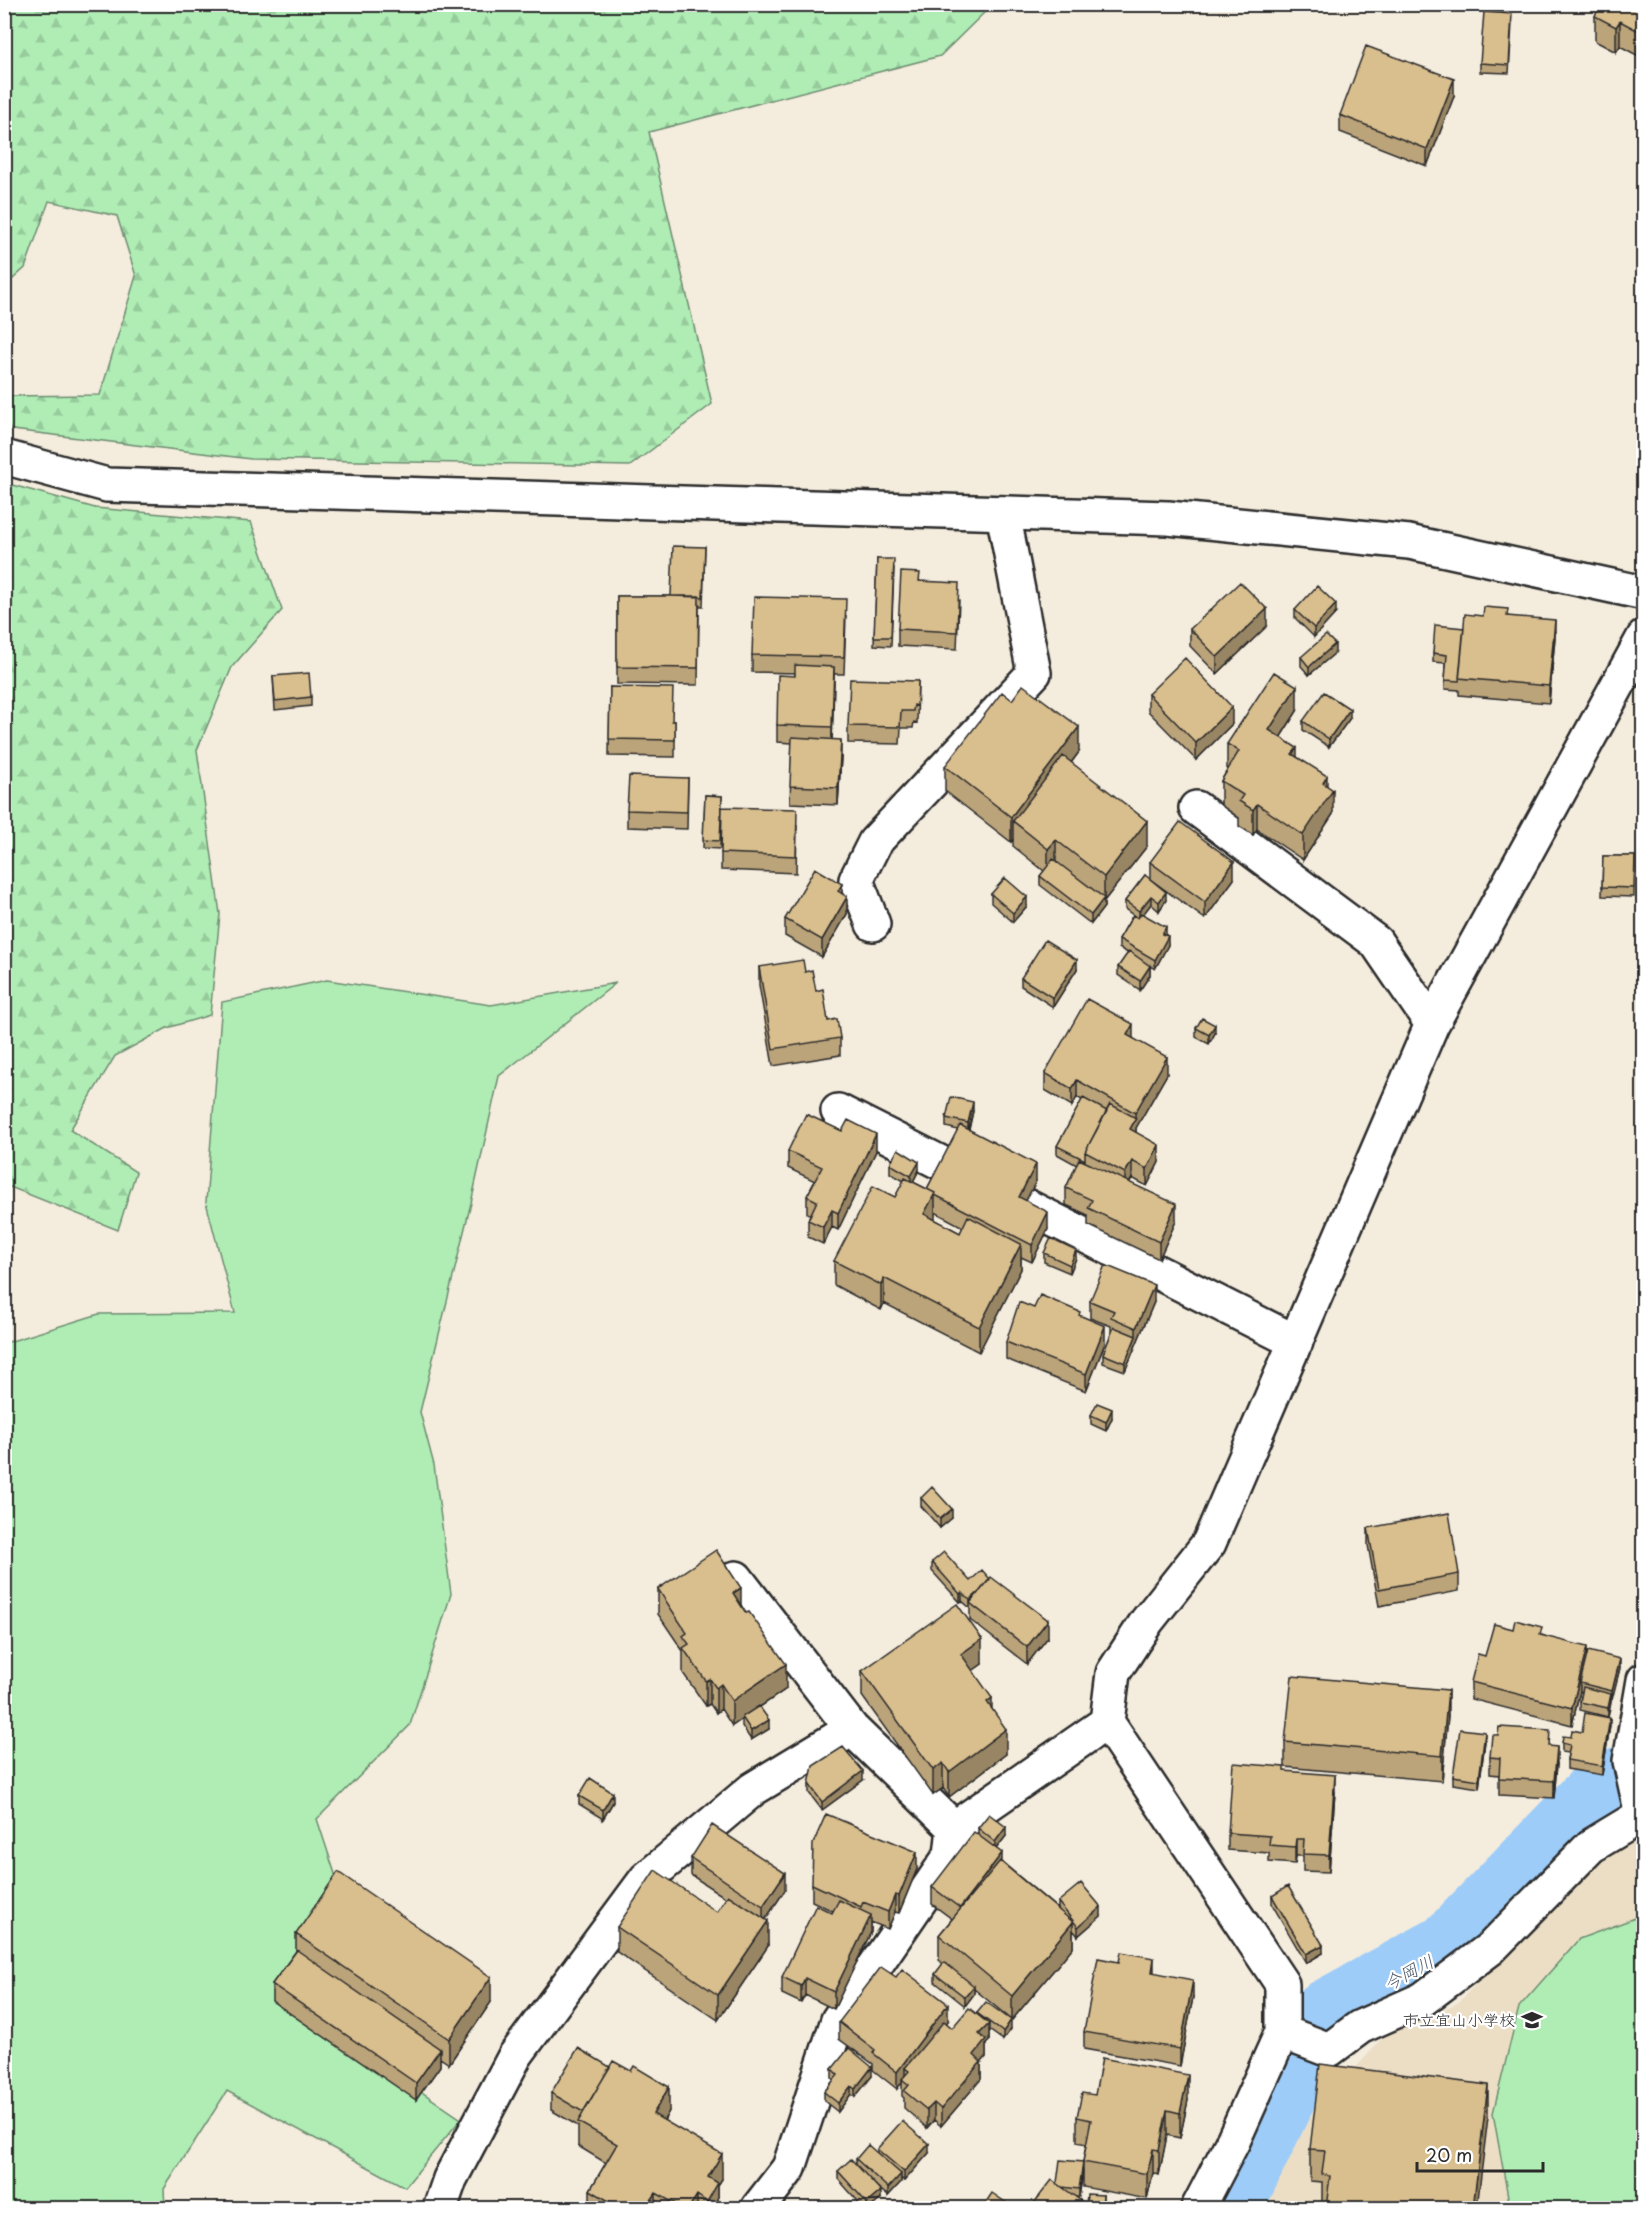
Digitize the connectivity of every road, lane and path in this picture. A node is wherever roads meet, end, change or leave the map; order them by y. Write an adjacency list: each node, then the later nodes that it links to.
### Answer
1 (4, 457): 2 (street)
2 (1003, 513): 3 (street); 6 (street)
3 (1644, 592)
4 (1644, 637): 7 (street)
5 (1196, 808): 7 (street)
6 (873, 924)
7 (1432, 1024): 9 (street)
8 (838, 1111): 9 (street)
9 (1296, 1342): 12 (street)
10 (736, 1578): 13 (street)
11 (1644, 1680): 14 (street)
12 (1107, 1722): 15 (street); 16 (street)
13 (852, 1729): 15 (street); 17 (street)
14 (1642, 1814): 16 (street)
15 (954, 1828): 18 (street)
16 (1282, 2032): 19 (street)
17 (440, 2208)
18 (758, 2208)
19 (1198, 2208)

